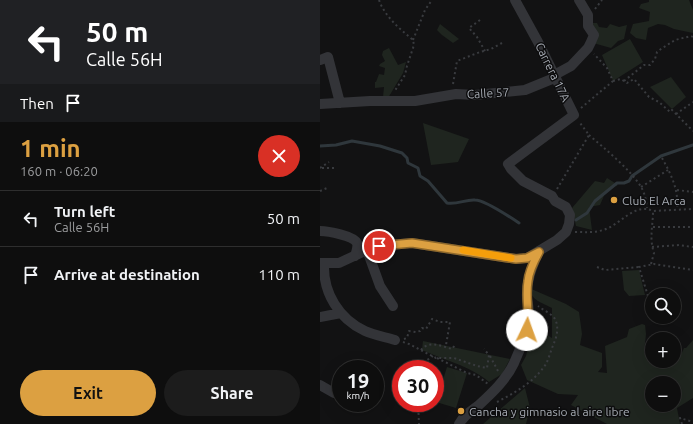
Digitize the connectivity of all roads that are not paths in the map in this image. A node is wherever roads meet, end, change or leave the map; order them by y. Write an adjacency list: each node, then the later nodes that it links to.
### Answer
1 (515, 0): 4 (street, Carrera 17A)
2 (579, 0): 4 (street, Calle 57)
3 (320, 60): 5 (street)
4 (555, 76): 5 (street, Calle 57); 9 (street, Carrera 17A)
5 (340, 103): 6 (street, Calle 57)
6 (320, 104)
7 (320, 230): 10 (street)
8 (367, 250): 9 (street); 10 (street); 12 (street)
9 (539, 252): 18 (street)
10 (355, 256): 11 (street)
11 (322, 263): 13 (street)
12 (393, 306)
13 (340, 313): 14 (street); 15 (street)
14 (320, 317)
15 (395, 340)
16 (320, 385): 17 (street)
17 (332, 392)
18 (459, 424)

